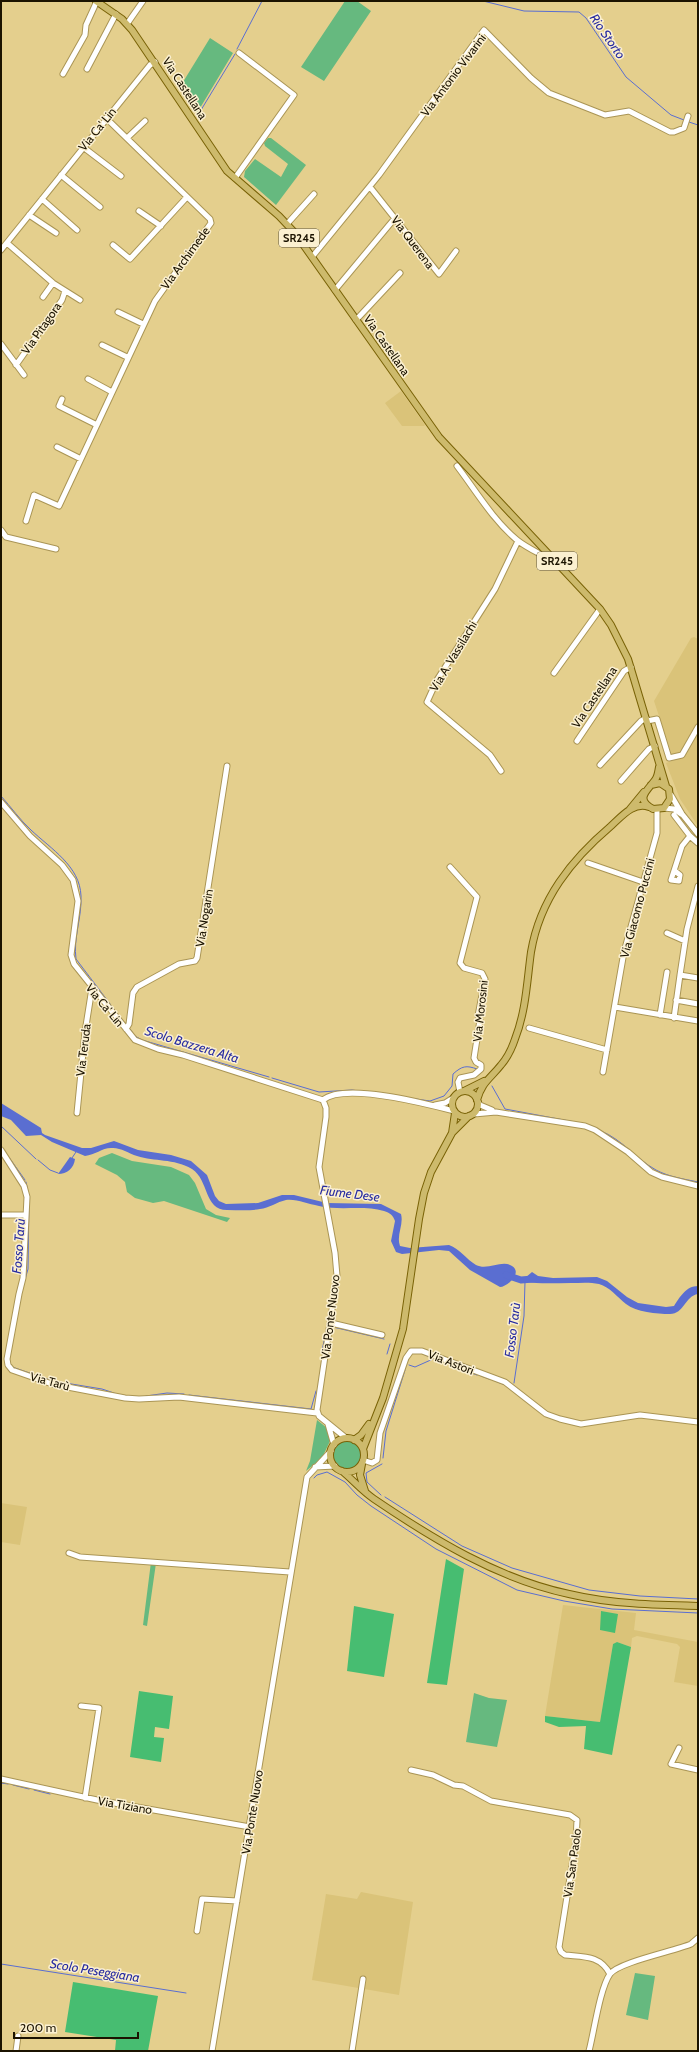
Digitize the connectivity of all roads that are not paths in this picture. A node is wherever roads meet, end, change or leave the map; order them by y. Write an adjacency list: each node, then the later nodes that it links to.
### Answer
1 (96, 1): 3 (main road, Via Castellana / SR245); 8 (street, Via Castellana)
2 (143, 1): 4 (street)
3 (116, 14): 4 (main road, Via Castellana / SR245); 7 (street)
4 (127, 24): 6 (main road, Via Castellana / SR245)
5 (239, 53): 16 (street)
6 (155, 62): 10 (street, Via Ca' Lin); 16 (main road, Via Castellana / SR245)
7 (87, 69)
8 (63, 74)
9 (688, 117): 17 (street, Via Antonio Vivarini)
10 (106, 118): 12 (street, Via Archimede); 13 (street, Via Ca' Lin)
11 (145, 121): 12 (street)
12 (127, 138): 19 (street, Via Archimede)
13 (83, 147): 14 (street, Via Ca' Lin); 15 (street)
14 (61, 175): 20 (street, Via Ca' Lin); 21 (street)
15 (121, 176)
16 (235, 178): 25 (main road, Via Castellana / SR245)
17 (370, 187): 24 (street, Via Querena); 33 (street, Via Antonio Vivarini)
18 (314, 194): 25 (street)
19 (187, 197): 26 (street); 42 (street, Via Archimede)
20 (42, 199): 23 (street, Via Ca' Lin); 27 (street)
21 (100, 207)
22 (140, 210): 26 (street)
23 (29, 215): 28 (street); 29 (street, Via Ca' Lin)
24 (396, 218): 32 (street, Via Querena); 36 (street)
25 (287, 224): 33 (main road, Via Castellana / SR245)
26 (161, 226): 30 (street)
27 (77, 230)
28 (56, 234)
29 (7, 243): 31 (street, Via Ca' Lin); 35 (street, Via Pitagora)
30 (113, 245)
31 (1, 250)
32 (456, 251)
33 (312, 256): 36 (main road, Via Castellana / SR245)
34 (400, 273): 41 (street)
35 (53, 283): 37 (street, Via Pitagora); 38 (street, Via Pitagora)
36 (335, 290): 41 (main road, Via Castellana / SR245)
37 (65, 291): 39 (street, Via Pitagora); 46 (street, Via Pitagora)
38 (43, 297)
39 (80, 300)
40 (118, 312): 42 (street)
41 (356, 320): 55 (main road, Via Castellana / SR245)
42 (142, 324): 45 (street, Via Archimede)
43 (1, 344): 46 (street)
44 (102, 345): 45 (street)
45 (127, 357): 49 (street, Via Archimede)
46 (16, 364): 47 (street)
47 (24, 375)
48 (88, 379): 49 (street)
49 (112, 392): 51 (street, Via Archimede)
50 (62, 399): 51 (street)
51 (97, 425): 53 (street, Via Archimede)
52 (57, 447): 53 (street)
53 (81, 459): 57 (street, Via Archimede)
54 (457, 466): 56 (street, Via Castellana)
55 (474, 475): 56 (street); 61 (main road, Via Castellana / SR245)
56 (468, 481): 59 (street, Via Castellana)
57 (26, 521)
58 (1, 530): 60 (street)
59 (518, 541): 61 (street, Via Castellana); 72 (street, Via A. Vassilachi)
60 (56, 549)
61 (554, 558): 62 (main road, Via Castellana / SR245)
62 (600, 609): 63 (main road, Via Castellana / SR245); 64 (street)
63 (631, 667): 65 (main road, Via Castellana / SR245); 67 (street, Via Castellana)
64 (554, 673)
65 (647, 719): 66 (street); 68 (main road, Via Castellana / SR245); 69 (street)
66 (698, 727)
67 (577, 741)
68 (655, 746): 71 (main road, Via Castellana / SR245); 73 (street)
69 (600, 765)
70 (227, 766): 105 (street, Via Nogarin)
71 (659, 766): 74 (main road); 75 (main road, Via Castellana / SR245)
72 (501, 771)
73 (621, 781)
74 (651, 784): 75 (main road); 76 (main road)
75 (666, 786): 77 (main road)
76 (645, 791): 79 (main road); 82 (main road)
77 (670, 795): 80 (main road); 83 (street)
78 (1, 802): 98 (street, Via Ca' Lin)
79 (649, 807): 81 (main road); 82 (main road)
80 (664, 808): 81 (main road); 83 (street)
81 (657, 810): 91 (street, Via Giacomo Puccini)
82 (629, 811): 109 (main road)
83 (682, 814): 85 (street)
84 (674, 815): 86 (street)
85 (698, 834)
86 (690, 836): 87 (street); 90 (street)
87 (698, 844)
88 (588, 863): 91 (street)
89 (450, 867): 110 (street, Via Morosini)
90 (675, 871)
91 (643, 882): 101 (street, Via Giacomo Puccini)
92 (698, 886): 94 (street)
93 (667, 933): 94 (street)
94 (685, 940): 96 (street)
95 (667, 972): 102 (street)
96 (680, 975): 97 (street); 99 (street)
97 (698, 978)
98 (92, 988): 105 (street, Via Ca' Lin); 117 (street, Via Teruda)
99 (676, 1000): 100 (street); 103 (street)
100 (698, 1004)
101 (615, 1006): 102 (street); 107 (street, Via Giacomo Puccini)
102 (660, 1015): 103 (street)
103 (674, 1018): 104 (street)
104 (698, 1021)
105 (127, 1027): 112 (street, Via Ca' Lin)
106 (529, 1028): 107 (street)
107 (607, 1050): 108 (street, Via Giacomo Puccini)
108 (603, 1072)
109 (484, 1081): 110 (main road); 113 (main road)
110 (462, 1091): 111 (main road); 113 (main road)
111 (453, 1098): 114 (street); 115 (main road)
112 (323, 1100): 114 (street); 124 (street, Via Ponte Nuovo)
113 (478, 1101): 116 (street); 118 (main road)
114 (434, 1105): 115 (street)
115 (455, 1112): 118 (main road); 119 (main road)
116 (496, 1112): 118 (street); 121 (street)
117 (77, 1113)
118 (472, 1115): 119 (main road)
119 (452, 1133): 127 (main road)
120 (1, 1150): 123 (street, Via Tarù)
121 (698, 1186)
122 (1, 1215): 123 (street)
123 (26, 1215): 126 (street, Via Tarù)
124 (331, 1323): 125 (street); 126 (street, Via Ponte Nuovo)
125 (382, 1335)
126 (317, 1413): 128 (street)
127 (376, 1413): 131 (main road); 133 (main road)
128 (327, 1421): 130 (street); 132 (street)
129 (698, 1422): 135 (street, Via Astori)
130 (346, 1438): 131 (main road); 132 (main road)
131 (354, 1440): 133 (main road)
132 (334, 1445): 134 (main road)
133 (363, 1449): 135 (main road)
134 (331, 1451): 136 (main road); 137 (street, Via Ponte Nuovo)
135 (363, 1462): 138 (main road); 139 (main road)
136 (335, 1466): 137 (street); 138 (main road)
137 (315, 1468): 141 (street, Via Ponte Nuovo)
138 (342, 1471): 139 (main road)
139 (365, 1492): 142 (main road)
140 (69, 1553): 141 (street)
141 (290, 1572): 149 (street, Via Ponte Nuovo)
142 (698, 1606)
143 (81, 1706): 148 (street)
144 (679, 1748): 146 (street)
145 (411, 1770): 153 (street, Via San Paolo)
146 (698, 1770)
147 (1, 1779): 148 (street, Via Tiziano)
148 (85, 1798): 149 (street, Via Tiziano)
149 (250, 1827): 150 (street, Via Ponte Nuovo)
150 (236, 1901): 151 (street); 157 (street, Via Ponte Nuovo)
151 (197, 1931)
152 (698, 1938): 153 (street)
153 (610, 1974): 159 (street)
154 (363, 1979): 158 (street)
155 (18, 2036): 156 (street)
156 (16, 2051)
157 (212, 2051)
158 (352, 2051)
159 (589, 2051)

